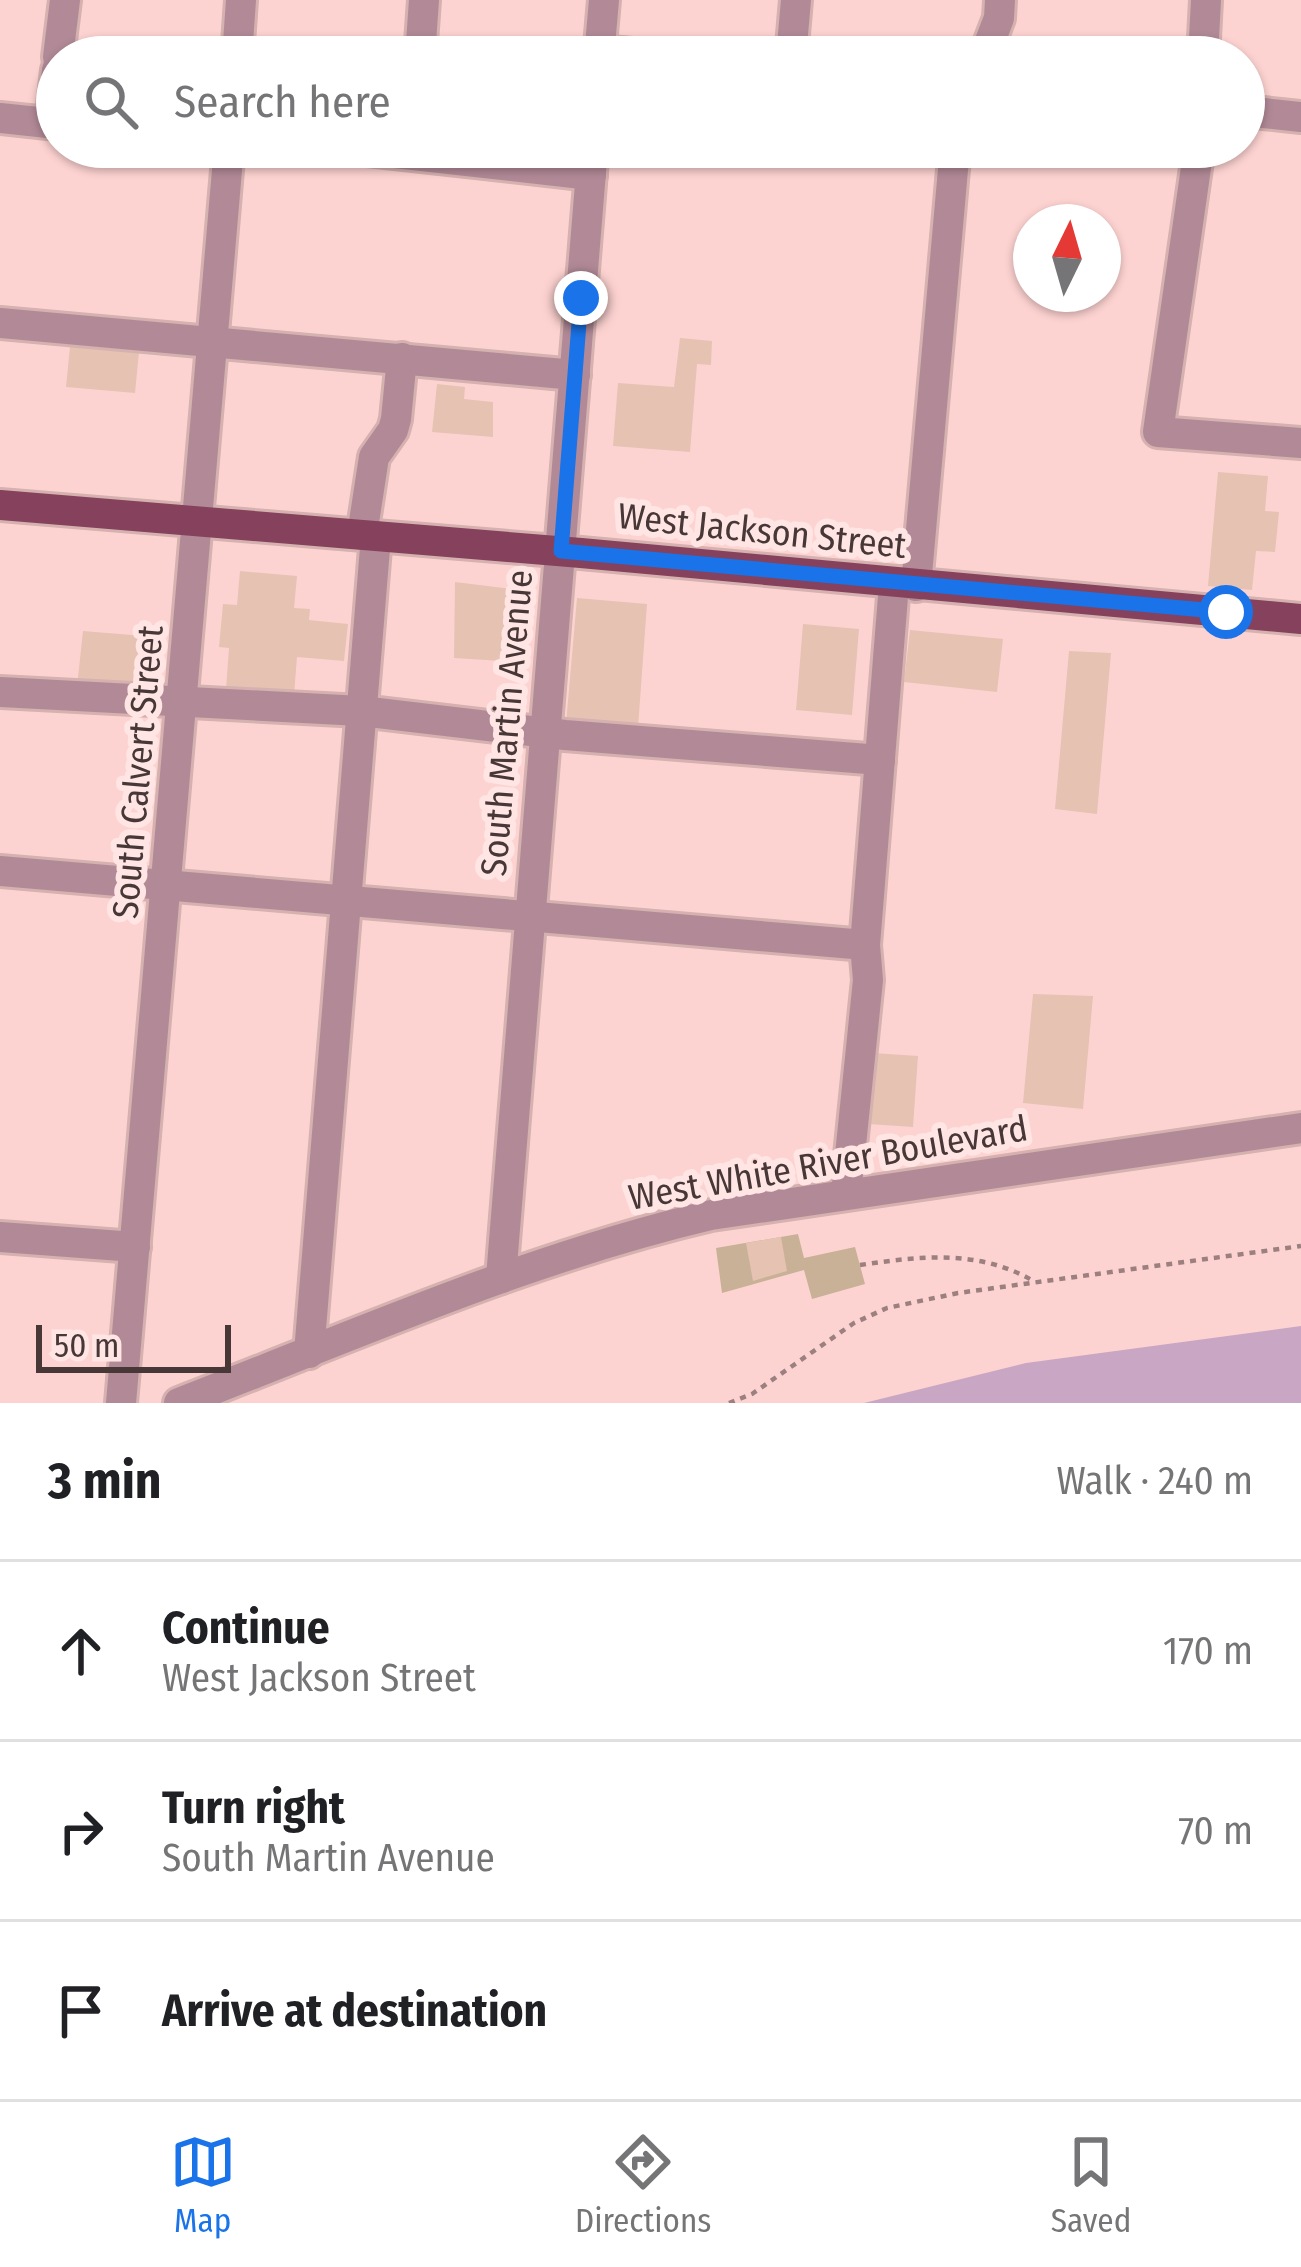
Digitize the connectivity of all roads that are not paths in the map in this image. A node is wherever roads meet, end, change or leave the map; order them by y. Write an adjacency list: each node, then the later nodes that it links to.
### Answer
1 (65, 0): 8 (street)
2 (241, 0): 9 (street)
3 (424, 0): 10 (street)
4 (604, 0): 11 (street)
5 (796, 0): 12 (street)
6 (1000, 0): 13 (street)
7 (1206, 0): 14 (street)
8 (61, 36)
9 (238, 36)
10 (421, 36)
11 (601, 36)
12 (793, 36)
13 (992, 36)
14 (1204, 36)
15 (1265, 113): 16 (street)
16 (1301, 117)
17 (0, 118): 18 (street)
18 (36, 121)
19 (228, 168): 24 (street, South Calvert Street)
20 (591, 168): 26 (street, South Martin Avenue)
21 (953, 168): 32 (street)
22 (1196, 168): 27 (street)
23 (0, 322): 24 (street)
24 (214, 341): 25 (street); 29 (street, South Calvert Street)
25 (402, 358): 26 (street); 30 (street)
26 (574, 375): 31 (street, South Martin Avenue)
27 (1301, 442)
28 (0, 505): 29 (main road, West Jackson Street)
29 (198, 521): 30 (main road, West Jackson Street); 35 (street, South Calvert Street)
30 (369, 535): 31 (main road, West Jackson Street); 36 (street)
31 (561, 551): 32 (main road, West Jackson Street); 37 (street, South Martin Avenue)
32 (905, 585): 33 (main road, West Jackson Street); 38 (street)
33 (1301, 619)
34 (0, 692): 35 (street)
35 (183, 702): 36 (street); 40 (street, South Calvert Street)
36 (361, 711): 37 (street); 41 (street)
37 (544, 733): 38 (street); 42 (street, South Martin Avenue)
38 (880, 760): 43 (street)
39 (0, 871): 40 (street)
40 (167, 886): 41 (street); 47 (street, South Calvert Street)
41 (345, 902): 42 (street); 49 (street)
42 (530, 918): 43 (street); 48 (street, South Martin Avenue)
43 (865, 945): 45 (street)
44 (1301, 1128): 45 (street, West White River Boulevard)
45 (846, 1194): 48 (street, West White River Boulevard)
46 (0, 1237): 47 (street)
47 (135, 1247): 50 (street, South Calvert Street)
48 (501, 1278): 49 (street, West White River Boulevard)
49 (309, 1353): 51 (street, West White River Boulevard)
50 (121, 1403)
51 (179, 1403)

